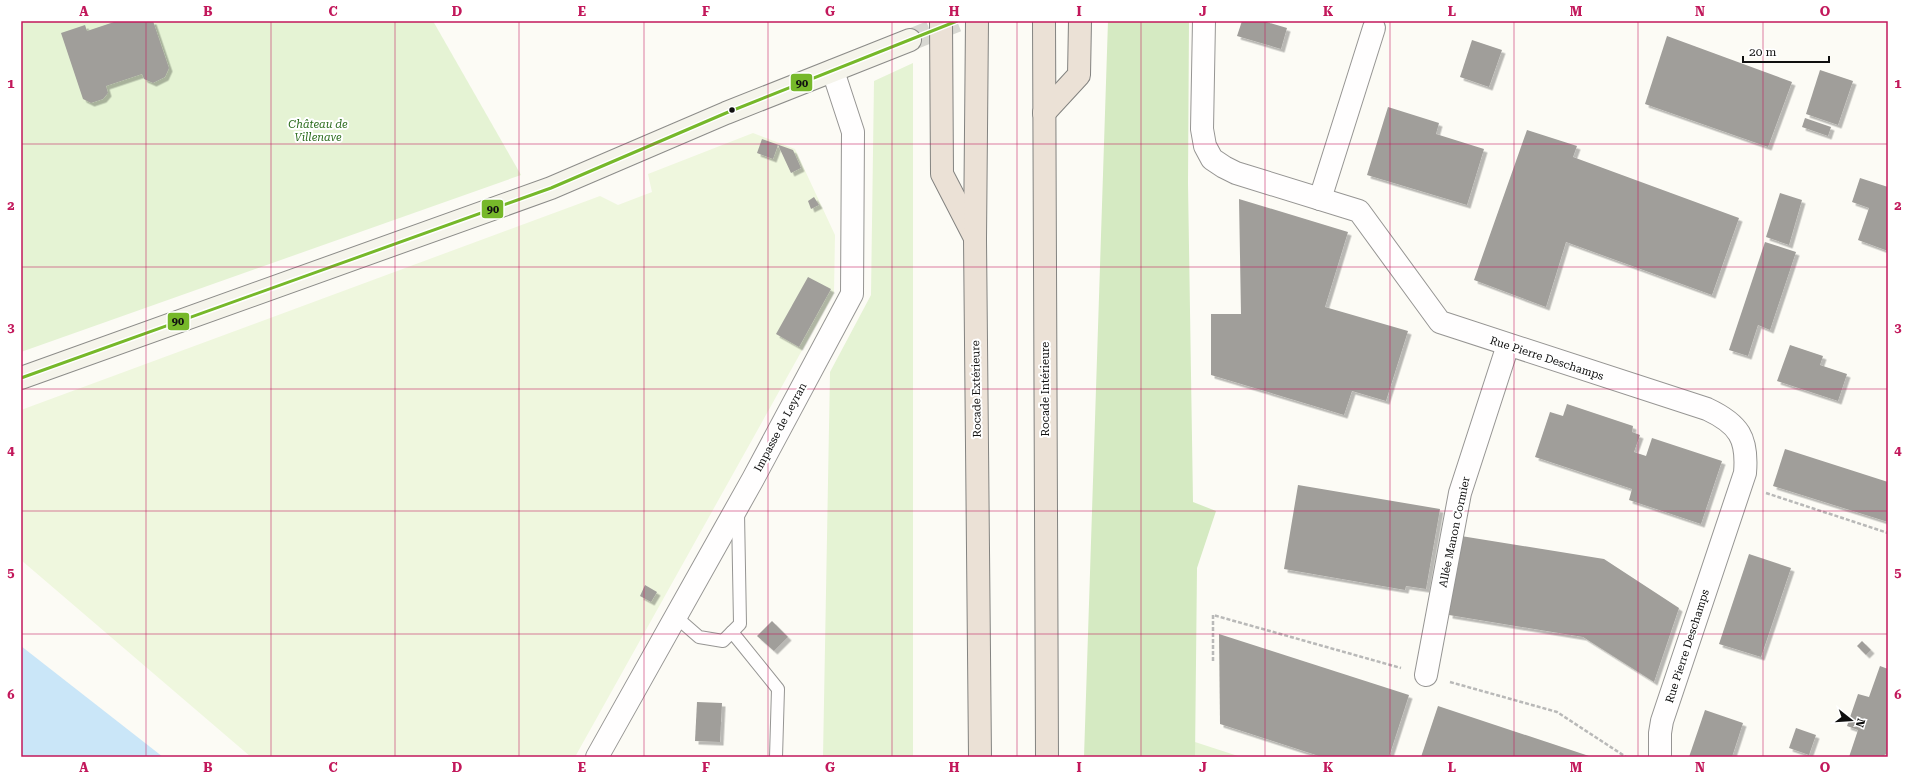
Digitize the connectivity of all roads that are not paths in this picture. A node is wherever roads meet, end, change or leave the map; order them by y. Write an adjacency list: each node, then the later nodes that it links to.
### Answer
1 (941, 21): 11 (highway)
2 (977, 21): 11 (highway, Rocade Extérieure)
3 (1044, 21): 9 (highway, Rocade Intérieure)
4 (1080, 21): 9 (highway)
5 (1204, 21): 10 (street, Rue Pierre Deschamps)
6 (1374, 28): 10 (street)
7 (910, 40): 8 (street)
8 (833, 71): 13 (street); 14 (street, Impasse de Leyran)
9 (1044, 113): 21 (highway, Rocade Intérieure)
10 (1320, 199): 12 (street, Rue Pierre Deschamps)
11 (975, 238): 20 (highway, Rocade Extérieure)
12 (1508, 345): 17 (street, Allée Manon Cormier); 22 (street, Rue Pierre Deschamps)
13 (21, 378)
14 (738, 505): 15 (street, Impasse de Leyran); 16 (lane)
15 (675, 616): 16 (lane); 18 (street, Impasse de Leyran)
16 (732, 632): 19 (lane)
17 (1426, 675)
18 (597, 757)
19 (776, 757)
20 (980, 757)
21 (1047, 757)
22 (1660, 757)

